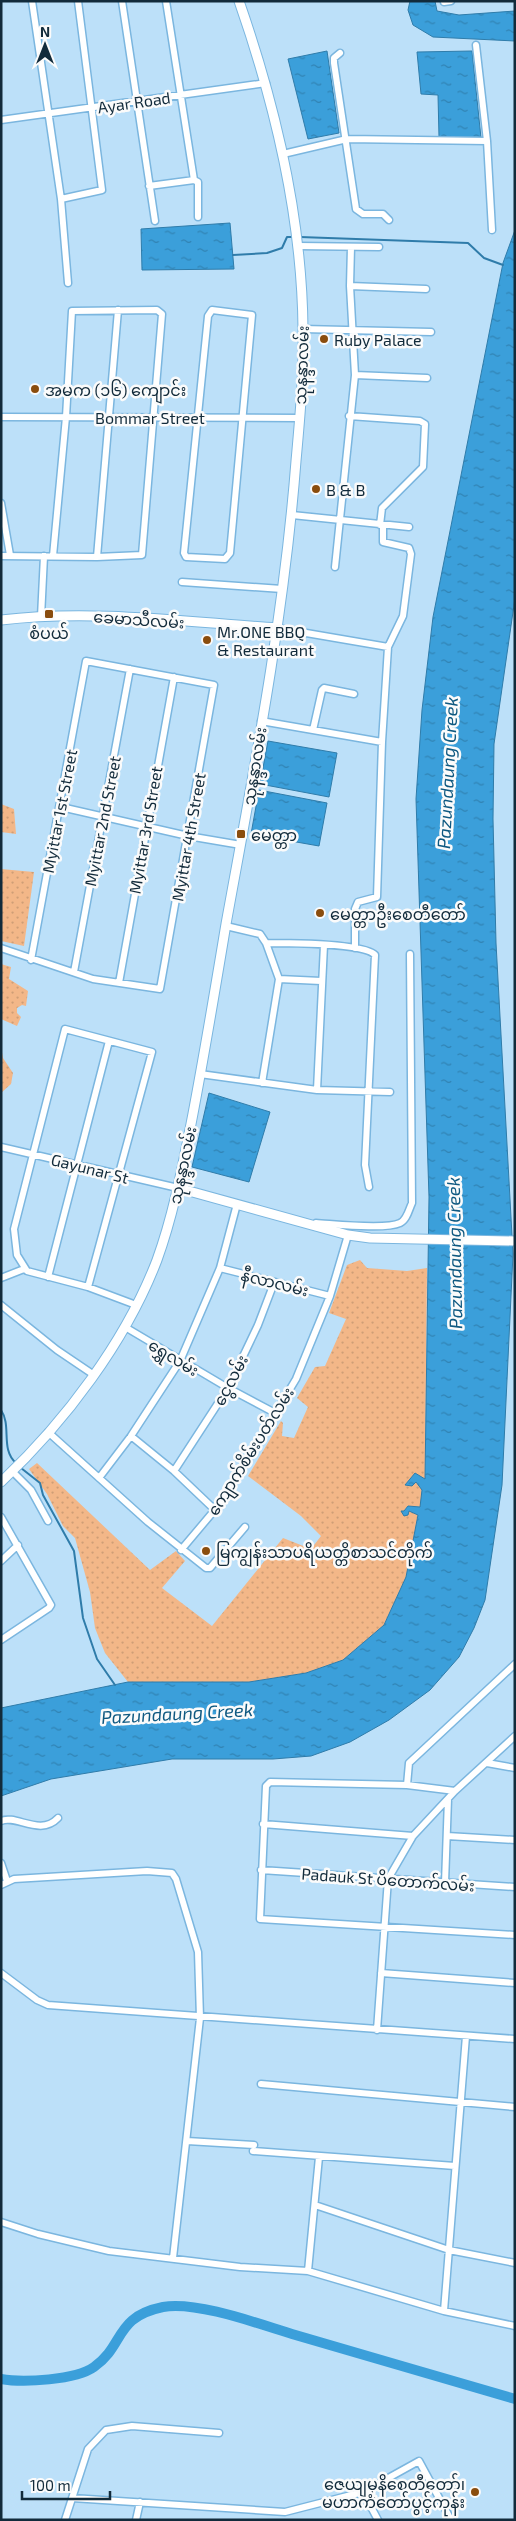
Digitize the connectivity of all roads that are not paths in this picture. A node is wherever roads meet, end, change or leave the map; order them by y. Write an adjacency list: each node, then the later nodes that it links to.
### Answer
1 (32, 1): 14 (street)
2 (78, 1): 13 (street)
3 (122, 1): 12 (street)
4 (166, 1): 11 (street)
5 (239, 1): 10 (main road, သုနန္ဒာလမ်း)
6 (451, 1): 7 (street)
7 (444, 2)
8 (476, 45): 17 (street)
9 (340, 53): 16 (street)
10 (266, 83): 11 (street, Ayar Road); 18 (main road, သုနန္ဒာလမ်း)
11 (181, 95): 12 (street, Ayar Road); 19 (street)
12 (136, 101): 13 (street, Ayar Road); 20 (street)
13 (92, 108): 14 (street, Ayar Road); 21 (street)
14 (48, 114): 15 (street, Ayar Road); 21 (street)
15 (1, 120)
16 (347, 139): 17 (street); 18 (street); 23 (street)
17 (487, 140): 25 (street)
18 (283, 154): 26 (main road, သုနန္ဒာလမ်း)
19 (194, 180): 20 (street); 22 (street)
20 (150, 186): 24 (street)
21 (61, 199): 29 (street)
22 (198, 217)
23 (389, 220)
24 (155, 221)
25 (492, 230)
26 (298, 246): 27 (street); 33 (main road, သုနန္ဒာလမ်း)
27 (351, 247): 28 (street); 30 (street)
28 (379, 247)
29 (68, 282)
30 (350, 286): 31 (street); 34 (street)
31 (426, 289)
32 (118, 310): 40 (street); 41 (street); 42 (street)
33 (304, 329): 34 (street); 45 (main road, သုနန္ဒာလမ်း)
34 (354, 331): 35 (street); 36 (street)
35 (431, 332)
36 (355, 375): 37 (street); 38 (street)
37 (427, 378)
38 (349, 416): 48 (street); 49 (street)
39 (1, 417): 40 (street, Bommar Street)
40 (66, 417): 41 (street, Bommar Street); 54 (street)
41 (110, 417): 42 (street, Bommar Street); 55 (street)
42 (154, 417): 43 (street, Bommar Street); 55 (street)
43 (199, 417): 44 (street, Bommar Street); 44 (street); 44 (street)
44 (244, 418): 45 (street, Bommar Street)
45 (300, 418): 47 (main road, သုနန္ဒာလမ်း)
46 (1, 503): 51 (street)
47 (292, 515): 48 (street); 58 (main road, သုနန္ဒာလမ်း)
48 (340, 521): 49 (street); 56 (street)
49 (382, 525): 50 (street); 62 (street)
50 (409, 527)
51 (10, 555): 52 (street); 53 (street)
52 (1, 556)
53 (44, 556): 54 (street); 59 (street)
54 (53, 556): 55 (street)
55 (97, 557)
56 (335, 567)
57 (182, 582): 58 (street)
58 (282, 589): 61 (main road, သုနန္ဒာလမ်း)
59 (41, 616): 60 (main road, ခေမာသီလမ်း); 61 (main road, ခေမာသီလမ်း)
60 (1, 620)
61 (277, 628): 62 (street); 66 (main road, သုနန္ဒာလမ်း)
62 (388, 648): 68 (street)
63 (130, 669): 64 (street); 69 (street, Myittar 1st Street); 70 (street, Myittar 2nd Street)
64 (174, 677): 71 (street, Myittar 3rd Street); 72 (street, Myittar 4th Street)
65 (354, 694): 67 (street)
66 (261, 721): 67 (street); 73 (main road, သုနန္ဒာလမ်း)
67 (313, 730): 68 (street)
68 (382, 742): 78 (street)
69 (61, 807): 70 (street); 80 (street, Myittar 1st Street)
70 (103, 816): 71 (street); 81 (street, Myittar 2nd Street)
71 (145, 826): 72 (street); 84 (street, Myittar 3rd Street)
72 (188, 836): 73 (street); 84 (street, Myittar 4th Street)
73 (241, 845): 74 (main road, သုနန္ဒာလမ်း)
74 (226, 926): 75 (street); 86 (main road, သုနန္ဒာလမ်း)
75 (266, 942): 76 (street); 82 (street)
76 (324, 945): 78 (street); 83 (street)
77 (1, 948): 80 (street)
78 (355, 948): 89 (street)
79 (410, 954): 98 (street)
80 (31, 960): 81 (street)
81 (74, 972): 84 (street)
82 (279, 979): 83 (street); 87 (street)
83 (321, 981): 88 (street)
84 (119, 983)
85 (109, 1041): 92 (street); 93 (street); 94 (street)
86 (200, 1074): 87 (street); 96 (main road, သုနန္ဒာလမ်း)
87 (262, 1083): 88 (street)
88 (317, 1090): 89 (street)
89 (370, 1090): 90 (street); 95 (street)
90 (390, 1092)
91 (1, 1147): 92 (street, Gayunar St)
92 (34, 1154): 93 (street, Gayunar St); 102 (street)
93 (75, 1166): 94 (street, Gayunar St); 103 (street)
94 (118, 1175): 96 (street, Gayunar St); 106 (street)
95 (369, 1187)
96 (178, 1188): 97 (main road); 109 (main road, သုနန္ဒာလမ်း)
97 (237, 1204): 98 (main road); 101 (street)
98 (305, 1223): 99 (main road)
99 (350, 1235): 100 (main road); 107 (street, ကျောက်စိမ်းပတ်လမ်း)
100 (515, 1241)
101 (220, 1268): 105 (street, နီလာလမ်း); 111 (street)
102 (24, 1269): 103 (street); 104 (street)
103 (48, 1277): 106 (street)
104 (1, 1278)
105 (274, 1283): 107 (street, နီလာလမ်း); 113 (street, ငွေလမ်း)
106 (88, 1287): 109 (street)
107 (330, 1296): 114 (street, ကျောက်စိမ်းပတ်လမ်း)
108 (1, 1305): 112 (street)
109 (136, 1305): 110 (main road, သုနန္ဒာလမ်း)
110 (125, 1327): 111 (street, ရွှေလမ်း); 112 (main road, သုနန္ဒာလမ်း)
111 (180, 1361): 113 (street, ရွှေလမ်း); 116 (street)
112 (94, 1375): 115 (main road, သုနန္ဒာလမ်း)
113 (228, 1388): 114 (street, ရွှေလမ်း); 118 (street, ငွေလမ်း)
114 (276, 1414): 121 (street, ကျောက်စိမ်းပတ်လမ်း)
115 (48, 1432): 117 (main road, သုနန္ဒာလမ်း); 119 (street)
116 (132, 1436): 118 (street); 119 (street)
117 (14, 1470): 120 (main road, သုနန္ဒာလမ်း); 123 (street)
118 (174, 1471): 121 (street)
119 (99, 1478): 126 (street)
120 (1, 1482)
121 (216, 1510): 126 (street, ကျောက်စိမ်းပတ်လမ်း)
122 (1, 1516): 125 (street)
123 (48, 1521)
124 (245, 1527): 126 (street)
125 (18, 1545): 127 (street); 128 (street)
126 (181, 1550)
127 (1, 1561)
128 (1, 1640)
129 (515, 1664): 133 (street)
130 (515, 1736): 131 (street)
131 (487, 1763): 132 (street); 134 (street)
132 (515, 1768)
133 (407, 1785): 134 (street); 138 (street)
134 (455, 1791): 135 (street)
135 (448, 1798): 139 (street); 140 (street)
136 (58, 1818): 137 (street)
137 (1, 1821)
138 (263, 1824): 139 (street); 143 (street)
139 (413, 1836): 144 (street)
140 (447, 1836): 141 (street); 145 (street)
141 (515, 1840)
142 (1, 1863): 146 (street)
143 (262, 1870): 144 (street, Padauk St ပိတောက်လမ်း); 148 (street)
144 (388, 1879): 145 (street, Padauk St ပိတောက်လမ်း); 148 (street)
145 (444, 1882): 147 (street, Padauk St ပိတောက်လမ်း)
146 (4, 1883): 153 (street)
147 (515, 1887)
148 (384, 1926): 149 (street); 151 (street)
149 (515, 1935)
150 (1, 1973): 153 (street)
151 (381, 1973): 152 (street); 154 (street)
152 (515, 1982)
153 (200, 2018): 154 (street); 160 (street)
154 (377, 2030): 155 (street)
155 (466, 2036): 156 (street); 158 (street)
156 (515, 2039)
157 (260, 2084): 158 (street)
158 (460, 2103): 159 (street); 162 (street)
159 (515, 2107)
160 (187, 2141): 161 (street); 166 (street)
161 (320, 2157): 162 (street); 163 (street)
162 (455, 2166): 165 (street)
163 (314, 2205): 165 (street); 168 (street)
164 (1, 2222): 166 (street)
165 (449, 2250): 167 (street); 169 (street)
166 (173, 2258): 168 (street)
167 (515, 2263)
168 (308, 2271): 169 (street)
169 (444, 2311): 170 (street)
170 (515, 2326)
171 (219, 2433): 173 (street)
172 (363, 2492): 175 (street); 178 (street); 179 (street)
173 (72, 2498): 174 (street); 176 (street)
174 (140, 2502): 175 (street); 177 (street)
175 (284, 2516)
176 (65, 2520)
177 (136, 2520)
178 (378, 2520)
179 (451, 2520)

